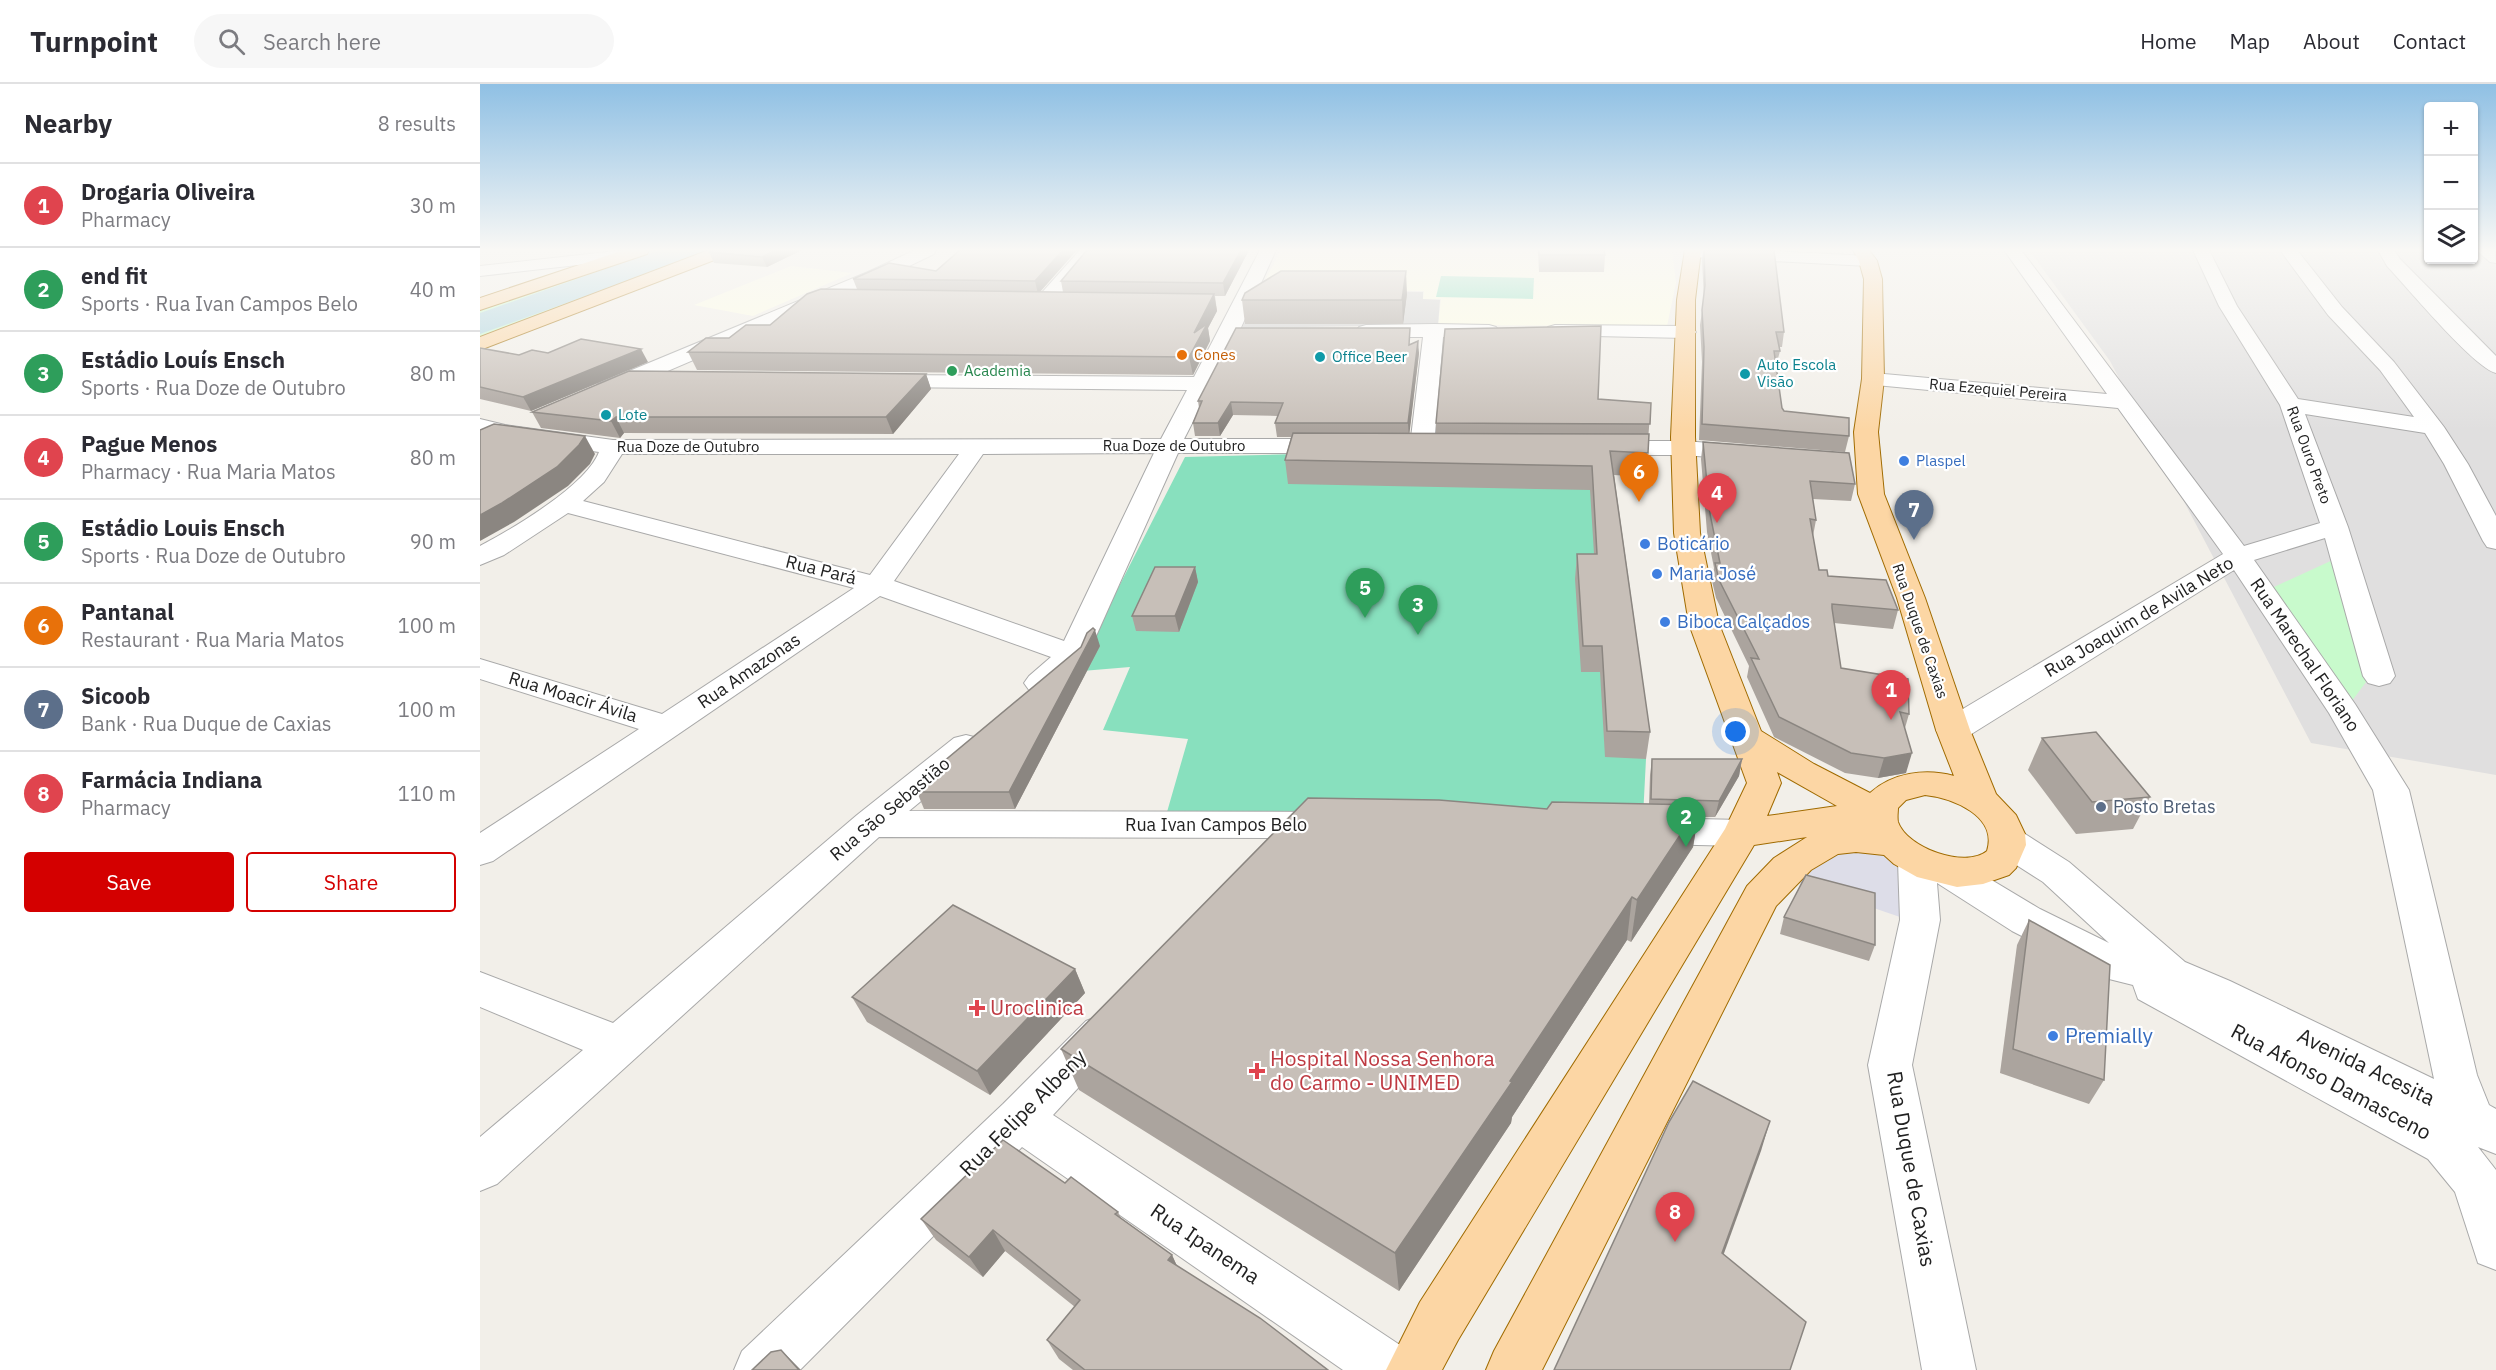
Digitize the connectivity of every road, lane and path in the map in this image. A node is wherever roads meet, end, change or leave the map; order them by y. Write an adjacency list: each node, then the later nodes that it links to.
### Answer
1 (568, 310): 15 (main road)
2 (792, 310): 17 (street)
3 (1239, 310): 21 (street)
4 (1686, 310): 14 (main road)
5 (1873, 310): 19 (main road, Rua Duque de Caxias)
6 (2055, 310): 23 (street, Rua Marechal Floriano)
7 (2231, 310): 24 (street, Rua Ouro Preto)
8 (2334, 310): 27 (street)
9 (2439, 310): 16 (street)
10 (1434, 330): 11 (street); 12 (street); 32 (street)
11 (1343, 331)
12 (1506, 331)
13 (1530, 331): 14 (street)
14 (1686, 332): 36 (main road)
15 (480, 344)
16 (2496, 367)
17 (629, 378): 18 (street); 22 (street)
18 (677, 379)
19 (1873, 379): 23 (street, Rua Ezequiel Pereira); 50 (main road, Rua Duque de Caxias)
20 (868, 381): 21 (street)
21 (1202, 384): 30 (street)
22 (588, 396)
23 (2122, 402): 41 (street, Rua Marechal Floriano)
24 (2291, 405): 27 (street); 39 (street, Rua Ouro Preto)
25 (536, 419): 28 (street)
26 (480, 426): 28 (street, Rua Doze de Outubro)
27 (2433, 427): 40 (street)
28 (505, 432): 29 (street); 33 (street, Rua Doze de Outubro)
29 (480, 443)
30 (1169, 446): 31 (street, Rua Doze de Outubro); 34 (street, Rua Doze de Outubro); 44 (street)
31 (1353, 446)
32 (1446, 446)
33 (613, 447): 34 (street, Rua Doze de Outubro); 38 (street)
34 (975, 447): 43 (street, Rua Amazonas)
35 (1577, 447): 36 (street)
36 (1684, 448): 37 (street); 51 (main road)
37 (1764, 454)
38 (563, 504): 42 (street); 43 (street, Rua Pará)
39 (2335, 527): 41 (street, Rua Joaquim de Avila Neto); 46 (street, Rua Ouro Preto)
40 (2496, 541)
41 (2238, 556): 50 (street, Rua Joaquim de Avila Neto); 68 (street, Rua Marechal Floriano)
42 (480, 557)
43 (876, 585): 44 (street, Rua Pará); 49 (street, Rua Amazonas)
44 (1073, 654): 47 (street)
45 (480, 669): 49 (street, Rua Moacir Ávila)
46 (2379, 676)
47 (1019, 702)
48 (992, 724): 53 (street, Rua São Sebastião)
49 (666, 726): 60 (street, Rua Amazonas)
50 (1953, 730): 52 (main road, Rua Duque de Caxias)
51 (1746, 737): 57 (main road); 59 (main road)
52 (1981, 801): 58 (main road); 59 (main road)
53 (870, 824): 54 (street, Rua Ivan Campos Belo); 66 (street, Rua São Sebastião)
54 (1304, 825): 55 (street, Rua Ivan Campos Belo); 61 (street)
55 (1363, 826)
56 (1624, 831): 57 (street)
57 (1742, 833): 59 (main road); 73 (main road)
58 (2009, 842): 59 (main road); 63 (street, Avenida Acesita)
59 (1908, 847): 62 (street, Avenida Acesita); 74 (main road); 75 (street, Rua Duque de Caxias)
60 (480, 851)
61 (1263, 867)
62 (2115, 965): 63 (street, Avenida Acesita); 70 (street, Rua Afonso Damasceno)
63 (2170, 974): 68 (street, Avenida Acesita)
64 (480, 989): 66 (street)
65 (1125, 1010): 67 (street, Rua Felipe Albeny)
66 (619, 1045): 69 (street, Rua São Sebastião)
67 (1019, 1119): 71 (street, Rua Felipe Albeny); 72 (street, Rua Ipanema)
68 (2483, 1125)
69 (480, 1168)
70 (2496, 1245)
71 (761, 1370)
72 (1390, 1370)
73 (1413, 1370)
74 (1514, 1370)
75 (1948, 1370)

